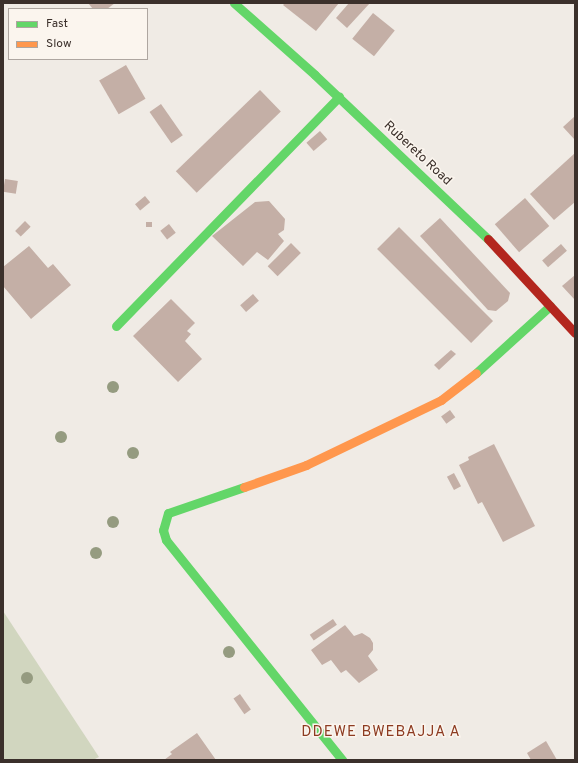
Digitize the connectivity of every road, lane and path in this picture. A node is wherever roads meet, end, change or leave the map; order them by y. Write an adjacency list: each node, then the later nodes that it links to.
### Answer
1 (234, 3): 2 (street, Rubereto Road)
2 (338, 97): 3 (street, Rubereto Road); 4 (street)
3 (550, 306): 5 (street, Rubereto Road); 6 (street)
4 (116, 326)
5 (575, 333)
6 (342, 760)

